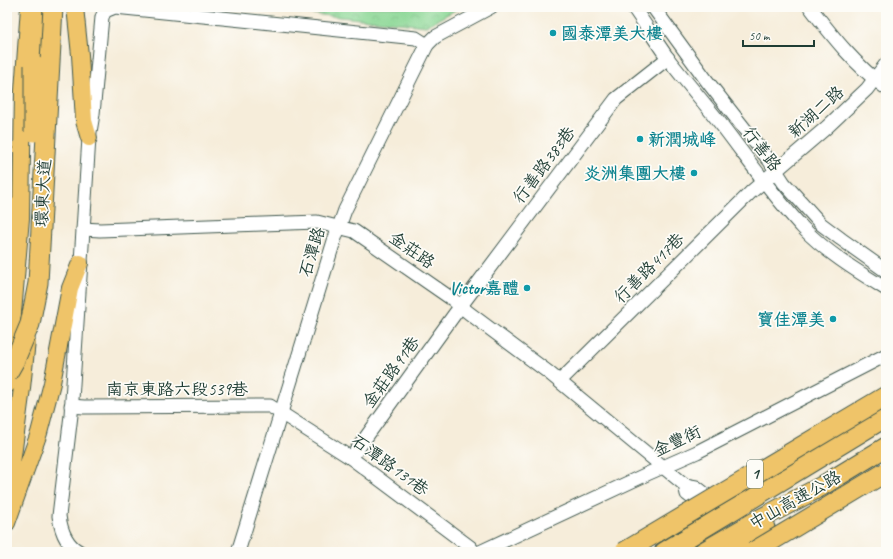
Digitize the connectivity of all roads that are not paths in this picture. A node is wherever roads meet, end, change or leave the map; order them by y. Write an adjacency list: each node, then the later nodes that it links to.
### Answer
1 (29, 7): 18 (main road)
2 (40, 7): 27 (highway, 環東大道, bridge)
3 (53, 7): 28 (highway, 環東大道, bridge)
4 (60, 7): 41 (main road)
5 (75, 7): 15 (main road)
6 (491, 7): 10 (street, 石潭路)
7 (633, 7): 11 (street, 行善路)
8 (653, 7): 16 (street, 行善路)
9 (810, 7): 13 (street)
10 (427, 45): 15 (street); 19 (street, 石潭路)
11 (668, 58): 17 (street, 行善路); 25 (street, 行善路383巷)
12 (886, 64): 13 (street, 新湖二路)
13 (875, 80): 14 (street); 16 (street, 新湖二路)
14 (886, 88)
15 (89, 138): 20 (street)
16 (776, 171): 17 (street, 新湖二路); 23 (street, 行善路)
17 (764, 181): 24 (street, 行善路); 29 (street, 行善路417巷)
18 (20, 197): 21 (main road); 30 (main road)
19 (338, 227): 20 (street, 金莊路); 25 (street, 金莊路); 33 (street, 石潭路)
20 (83, 229): 22 (street)
21 (7, 232)
22 (80, 263): 32 (street); 43 (main road)
23 (886, 271)
24 (886, 289)
25 (461, 306): 29 (street, 金莊路); 36 (street, 金莊路91巷)
26 (886, 355): 37 (street, 金豐街)
27 (7, 367)
28 (7, 374)
29 (560, 381): 37 (street, 金莊路)
30 (7, 385)
31 (886, 396): 50 (highway, 1, bridge)
32 (71, 406): 33 (street, 南京東路六段539巷); 45 (street)
33 (281, 413): 36 (street, 石潭路131巷); 46 (street, 石潭路)
34 (886, 417): 38 (highway, 中山高速公路 / 1)
35 (886, 447): 40 (highway, 中山高速公路)
36 (351, 458): 47 (street, 石潭路131巷)
37 (664, 467): 42 (street, 金莊路); 48 (street, 金豐街)
38 (795, 471): 49 (highway); 51 (highway, 中山高速公路 / 1)
39 (886, 472): 44 (highway, bridge)
40 (822, 486): 52 (highway, 中山高速公路); 53 (highway)
41 (7, 501)
42 (709, 504)
43 (7, 523)
44 (755, 543): 54 (street); 55 (street)
45 (80, 552)
46 (238, 552)
47 (474, 552)
48 (480, 552)
49 (614, 552)
50 (624, 552)
51 (664, 552)
52 (703, 552)
53 (732, 552)
54 (764, 552)
55 (775, 552)

